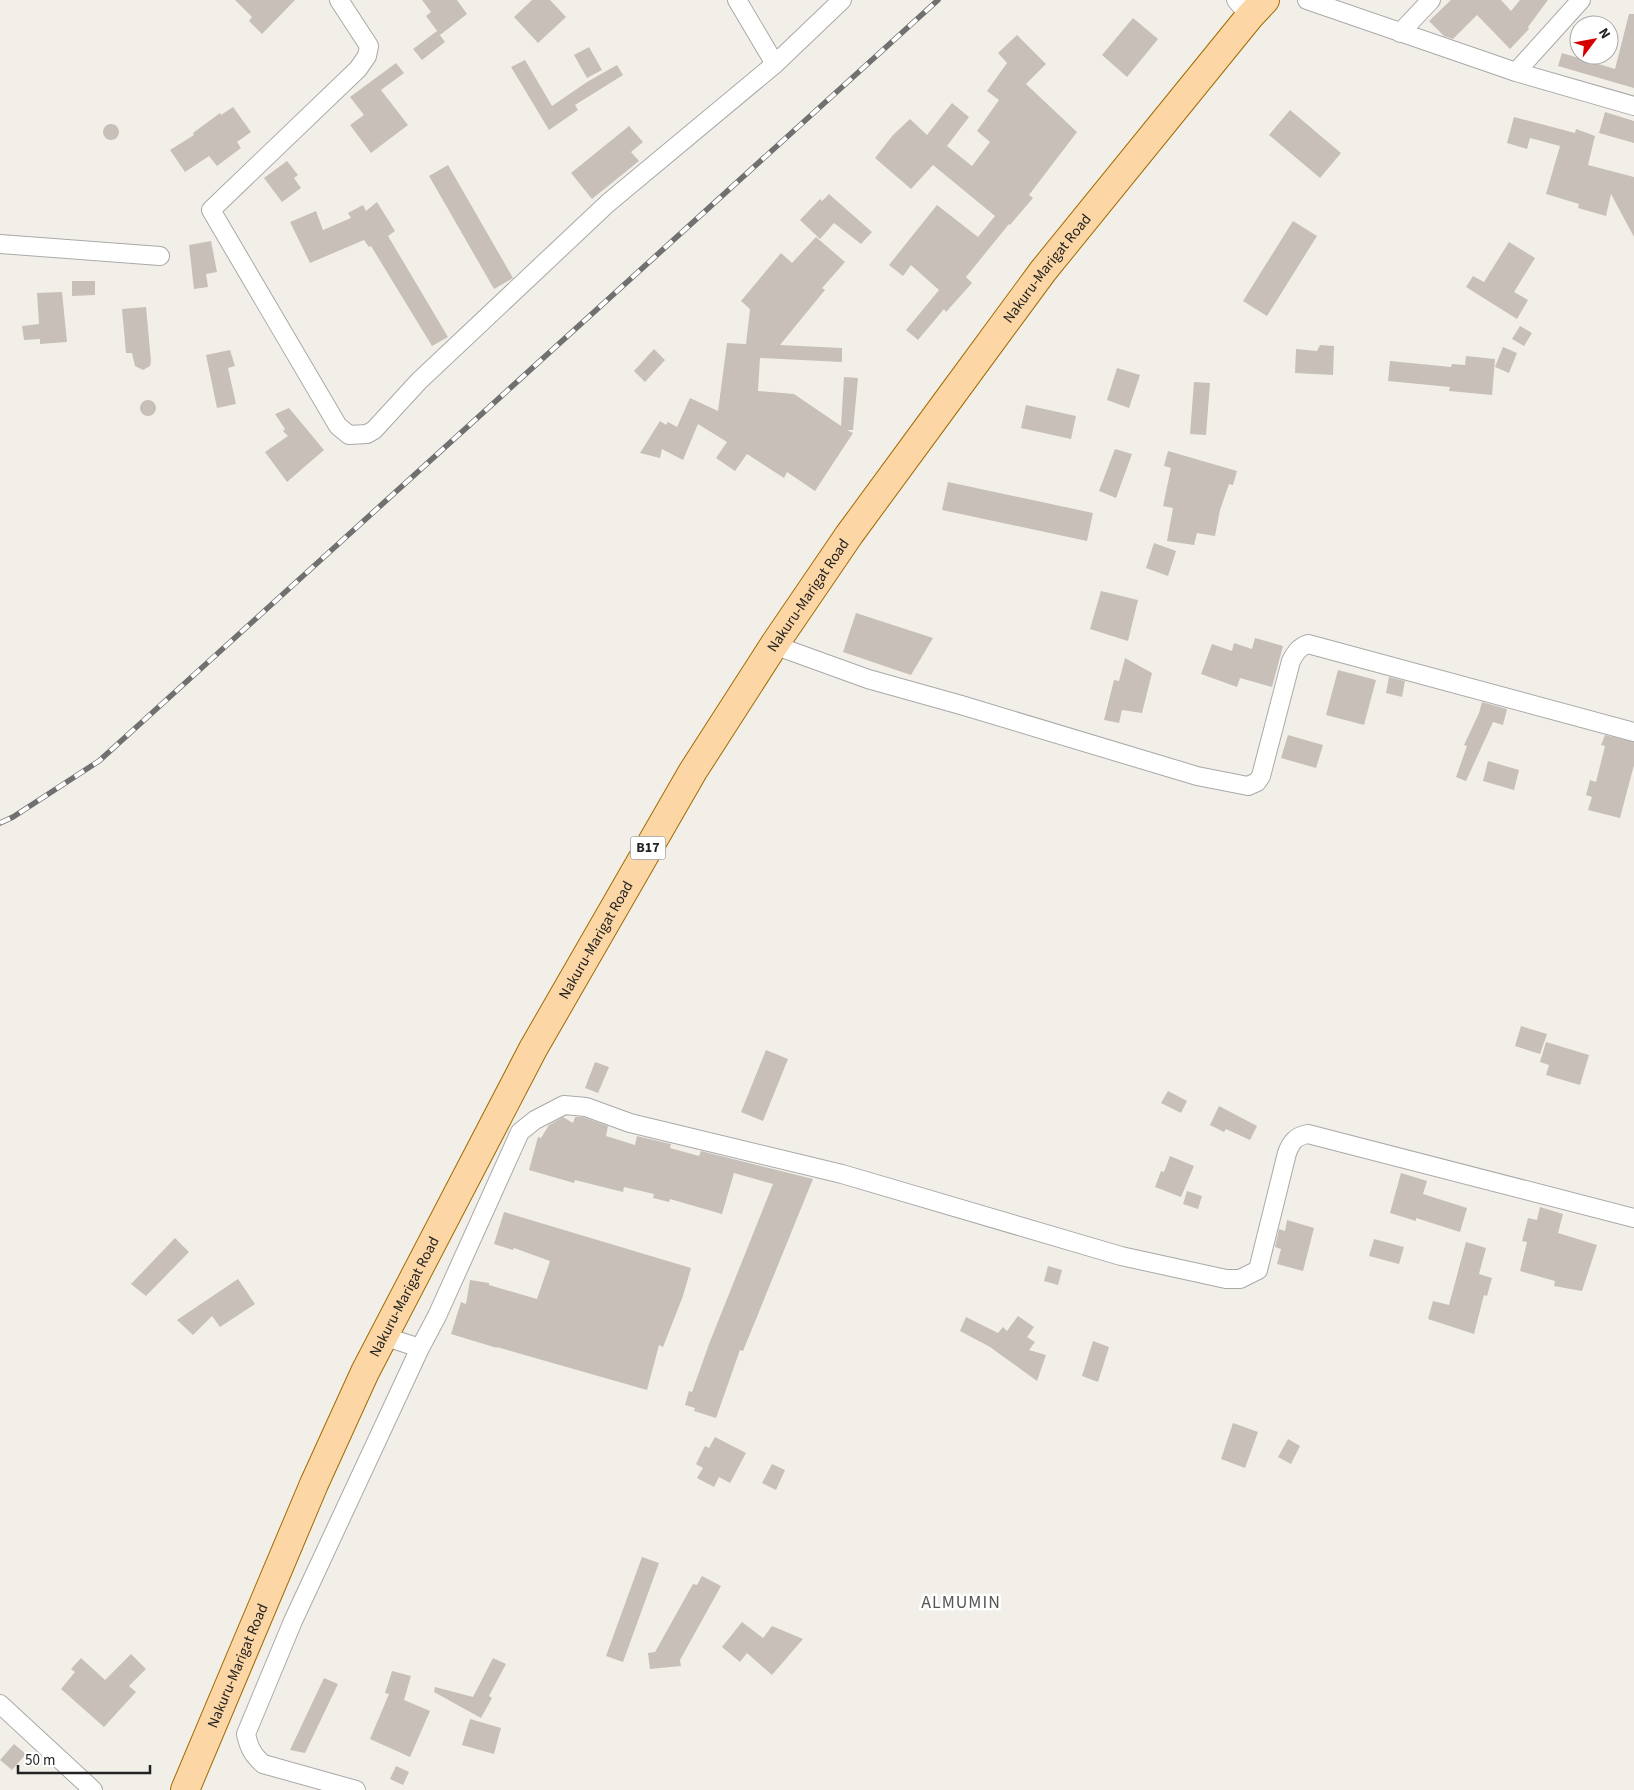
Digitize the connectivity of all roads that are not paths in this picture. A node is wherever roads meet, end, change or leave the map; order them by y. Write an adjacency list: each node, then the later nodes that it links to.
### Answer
1 (339, 0): 9 (street)
2 (736, 0): 9 (street)
3 (842, 0): 9 (street)
4 (1307, 0): 8 (street)
5 (1431, 0): 8 (street)
6 (1581, 0): 10 (street)
7 (1250, 5): 14 (main road, Nakuru-Marigat Road / B17)
8 (1400, 33): 10 (street)
9 (775, 64)
10 (1516, 72): 11 (street)
11 (1634, 106)
12 (0, 244): 13 (street)
13 (160, 256)
14 (774, 645): 15 (street); 17 (main road, Nakuru-Marigat Road / B17)
15 (1634, 732)
16 (1634, 1218): 18 (street)
17 (383, 1336): 18 (street); 21 (main road, Nakuru-Marigat Road / B17)
18 (420, 1348): 22 (street)
19 (0, 1704): 20 (street)
20 (93, 1790)
21 (185, 1790)
22 (356, 1790)

